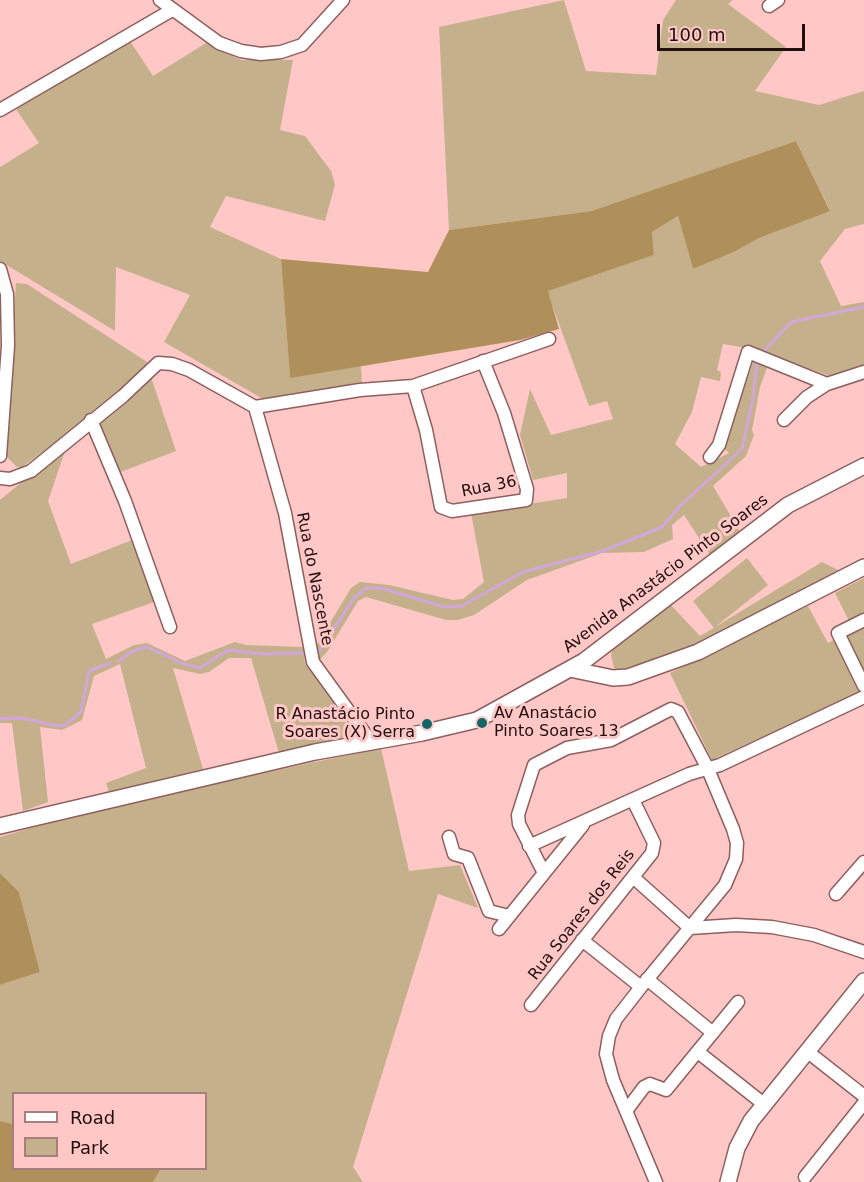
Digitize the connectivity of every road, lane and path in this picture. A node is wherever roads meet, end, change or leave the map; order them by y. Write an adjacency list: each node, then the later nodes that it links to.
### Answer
1 (160, 0): 3 (street)
2 (343, 0): 3 (street)
3 (172, 10): 4 (street)
4 (0, 110)
5 (0, 269): 14 (street)
6 (549, 339): 7 (street)
7 (483, 362): 10 (street); 10 (street, Rua 36)
8 (864, 372): 9 (street)
9 (827, 384): 13 (street); 15 (street)
10 (413, 386): 11 (street)
11 (255, 407): 12 (street); 24 (street, Rua do Nascente)
12 (91, 420): 17 (street); 20 (street)
13 (784, 420)
14 (0, 456)
15 (710, 457)
16 (864, 466): 21 (street, Avenida Anastácio Pinto Soares)
17 (0, 478)
18 (864, 567): 21 (street)
19 (864, 620): 22 (street)
20 (170, 627)
21 (597, 661): 24 (street, Avenida Anastácio Pinto Soares)
22 (864, 686)
23 (864, 697): 25 (street)
24 (371, 742): 28 (street, Avenida Anastácio Pinto Soares)
25 (707, 767): 26 (street); 30 (street); 36 (street)
26 (633, 800): 27 (street); 33 (street, Rua Soares dos Reis)
27 (585, 823): 30 (street); 32 (street)
28 (0, 826)
29 (449, 837): 35 (street)
30 (529, 846): 32 (street)
31 (864, 862): 34 (street)
32 (544, 873): 35 (street)
33 (633, 876): 36 (street); 38 (street, Rua Soares dos Reis)
34 (836, 894)
35 (509, 916): 37 (street)
36 (690, 928): 39 (street); 41 (street)
37 (499, 929)
38 (582, 940): 41 (street); 43 (street, Rua Soares dos Reis)
39 (864, 952)
40 (864, 981): 46 (street)
41 (644, 983): 44 (street); 50 (street)
42 (738, 1002): 44 (street)
43 (531, 1005)
44 (713, 1034): 45 (street)
45 (699, 1052): 49 (street); 50 (street)
46 (808, 1052): 47 (street); 49 (street)
47 (864, 1096)
48 (864, 1103): 51 (street)
49 (765, 1105): 53 (street)
50 (626, 1111): 52 (street)
51 (805, 1177)
52 (657, 1182)
53 (728, 1182)

